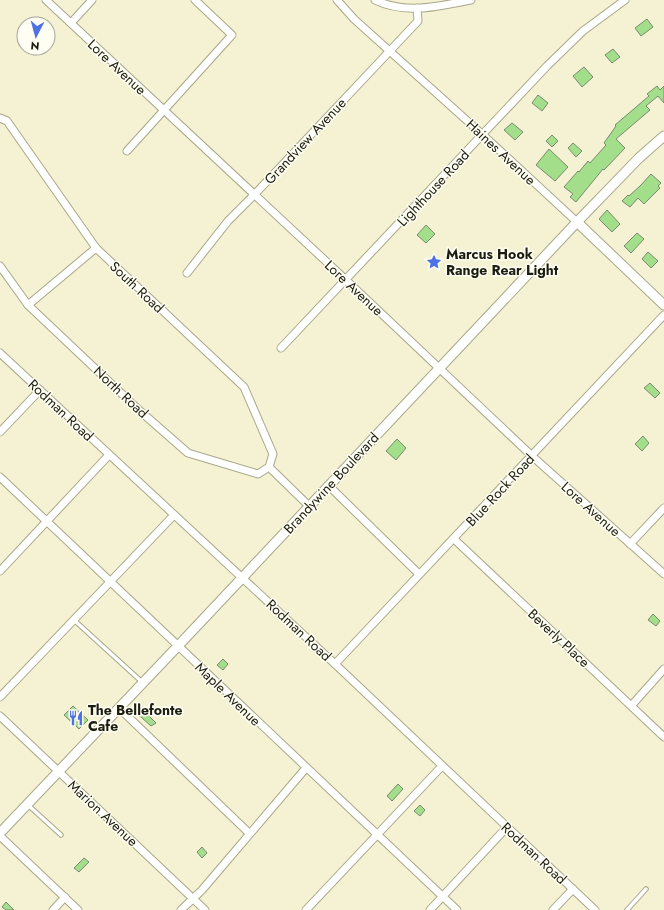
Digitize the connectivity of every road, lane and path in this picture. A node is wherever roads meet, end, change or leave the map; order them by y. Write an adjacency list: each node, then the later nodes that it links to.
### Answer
1 (46, 0): 9 (street, Lore Avenue)
2 (92, 0): 9 (street)
3 (195, 0): 11 (street)
4 (337, 0): 10 (street, Haines Avenue)
5 (375, 0): 8 (street)
6 (471, 0): 8 (street)
7 (625, 0): 13 (street, Lighthouse Road)
8 (417, 8): 10 (street, Grandview Avenue)
9 (71, 23): 11 (street, Lore Avenue)
10 (390, 51): 13 (street, Haines Avenue); 16 (street, Grandview Avenue)
11 (163, 110): 15 (street); 16 (street, Lore Avenue)
12 (0, 118): 18 (street, South Road)
13 (483, 135): 17 (street, Haines Avenue); 21 (street, Lighthouse Road)
14 (664, 136): 17 (street, Brandywine Boulevard)
15 (127, 151)
16 (254, 195): 20 (street, Grandview Avenue); 21 (street, Lore Avenue)
17 (576, 222): 23 (street, Haines Avenue); 27 (street, Brandywine Boulevard)
18 (96, 248): 22 (street); 32 (street, South Road)
19 (0, 266): 22 (street, North Road)
20 (187, 273)
21 (346, 280): 25 (street, Lighthouse Road); 27 (street, Lore Avenue)
22 (28, 305): 32 (street, North Road)
23 (664, 305)
24 (664, 315): 31 (street, Blue Rock Road)
25 (281, 348)
26 (0, 353): 28 (street, Rodman Road)
27 (439, 368): 31 (street, Lore Avenue); 34 (street, Brandywine Boulevard)
28 (40, 390): 29 (street); 30 (street, Rodman Road)
29 (0, 432)
30 (109, 455): 37 (street, Rodman Road); 38 (street)
31 (532, 456): 39 (street, Blue Rock Road); 40 (street, Lore Avenue)
32 (269, 467): 35 (street)
33 (0, 477): 38 (street, Maple Avenue)
34 (328, 485): 35 (street, Brandywine Boulevard); 42 (street)
35 (309, 506): 44 (street, Brandywine Boulevard)
36 (664, 508): 40 (street)
37 (174, 515): 44 (street, Rodman Road); 45 (street)
38 (47, 522): 41 (street); 45 (street, Maple Avenue)
39 (454, 539): 42 (street, Blue Rock Road); 52 (street, Beverly Place)
40 (630, 544): 43 (street, Lore Avenue)
41 (0, 572)
42 (419, 574): 48 (street, Blue Rock Road)
43 (664, 574)
44 (242, 577): 47 (street, Brandywine Boulevard); 48 (street, Rodman Road)
45 (110, 582): 46 (street); 47 (street, Maple Avenue)
46 (74, 620): 50 (lane); 51 (street)
47 (178, 646): 50 (street, Brandywine Boulevard); 57 (street, Maple Avenue)
48 (335, 664): 56 (street, Rodman Road)
49 (664, 670): 52 (street)
50 (142, 683): 53 (street, Brandywine Boulevard)
51 (0, 698)
52 (631, 706): 55 (street, Beverly Place)
53 (119, 708): 58 (street, Brandywine Boulevard); 62 (street)
54 (0, 716): 58 (street, Marion Avenue)
55 (664, 737)
56 (442, 766): 60 (street, Rodman Road); 64 (street)
57 (306, 768): 62 (street); 64 (street, Maple Avenue)
58 (59, 771): 59 (street, Brandywine Boulevard); 70 (street, Marion Avenue)
59 (28, 804): 61 (street, Brandywine Boulevard); 63 (lane)
60 (507, 827): 66 (street, Rodman Road); 68 (street)
61 (0, 832)
62 (249, 834): 70 (street)
63 (61, 835)
64 (377, 835): 68 (street, Maple Avenue); 75 (street)
65 (0, 836): 69 (street)
66 (573, 889): 78 (street); 79 (street, Rodman Road)
67 (646, 889): 80 (lane)
68 (442, 896): 76 (street); 77 (street, Maple Avenue)
69 (65, 897): 71 (street); 72 (street)
70 (193, 899): 73 (street); 74 (street, Marion Avenue)
71 (53, 910)
72 (78, 910)
73 (181, 910)
74 (205, 910)
75 (306, 910)
76 (430, 910)
77 (457, 910)
78 (553, 910)
79 (595, 910)
80 (627, 910)

